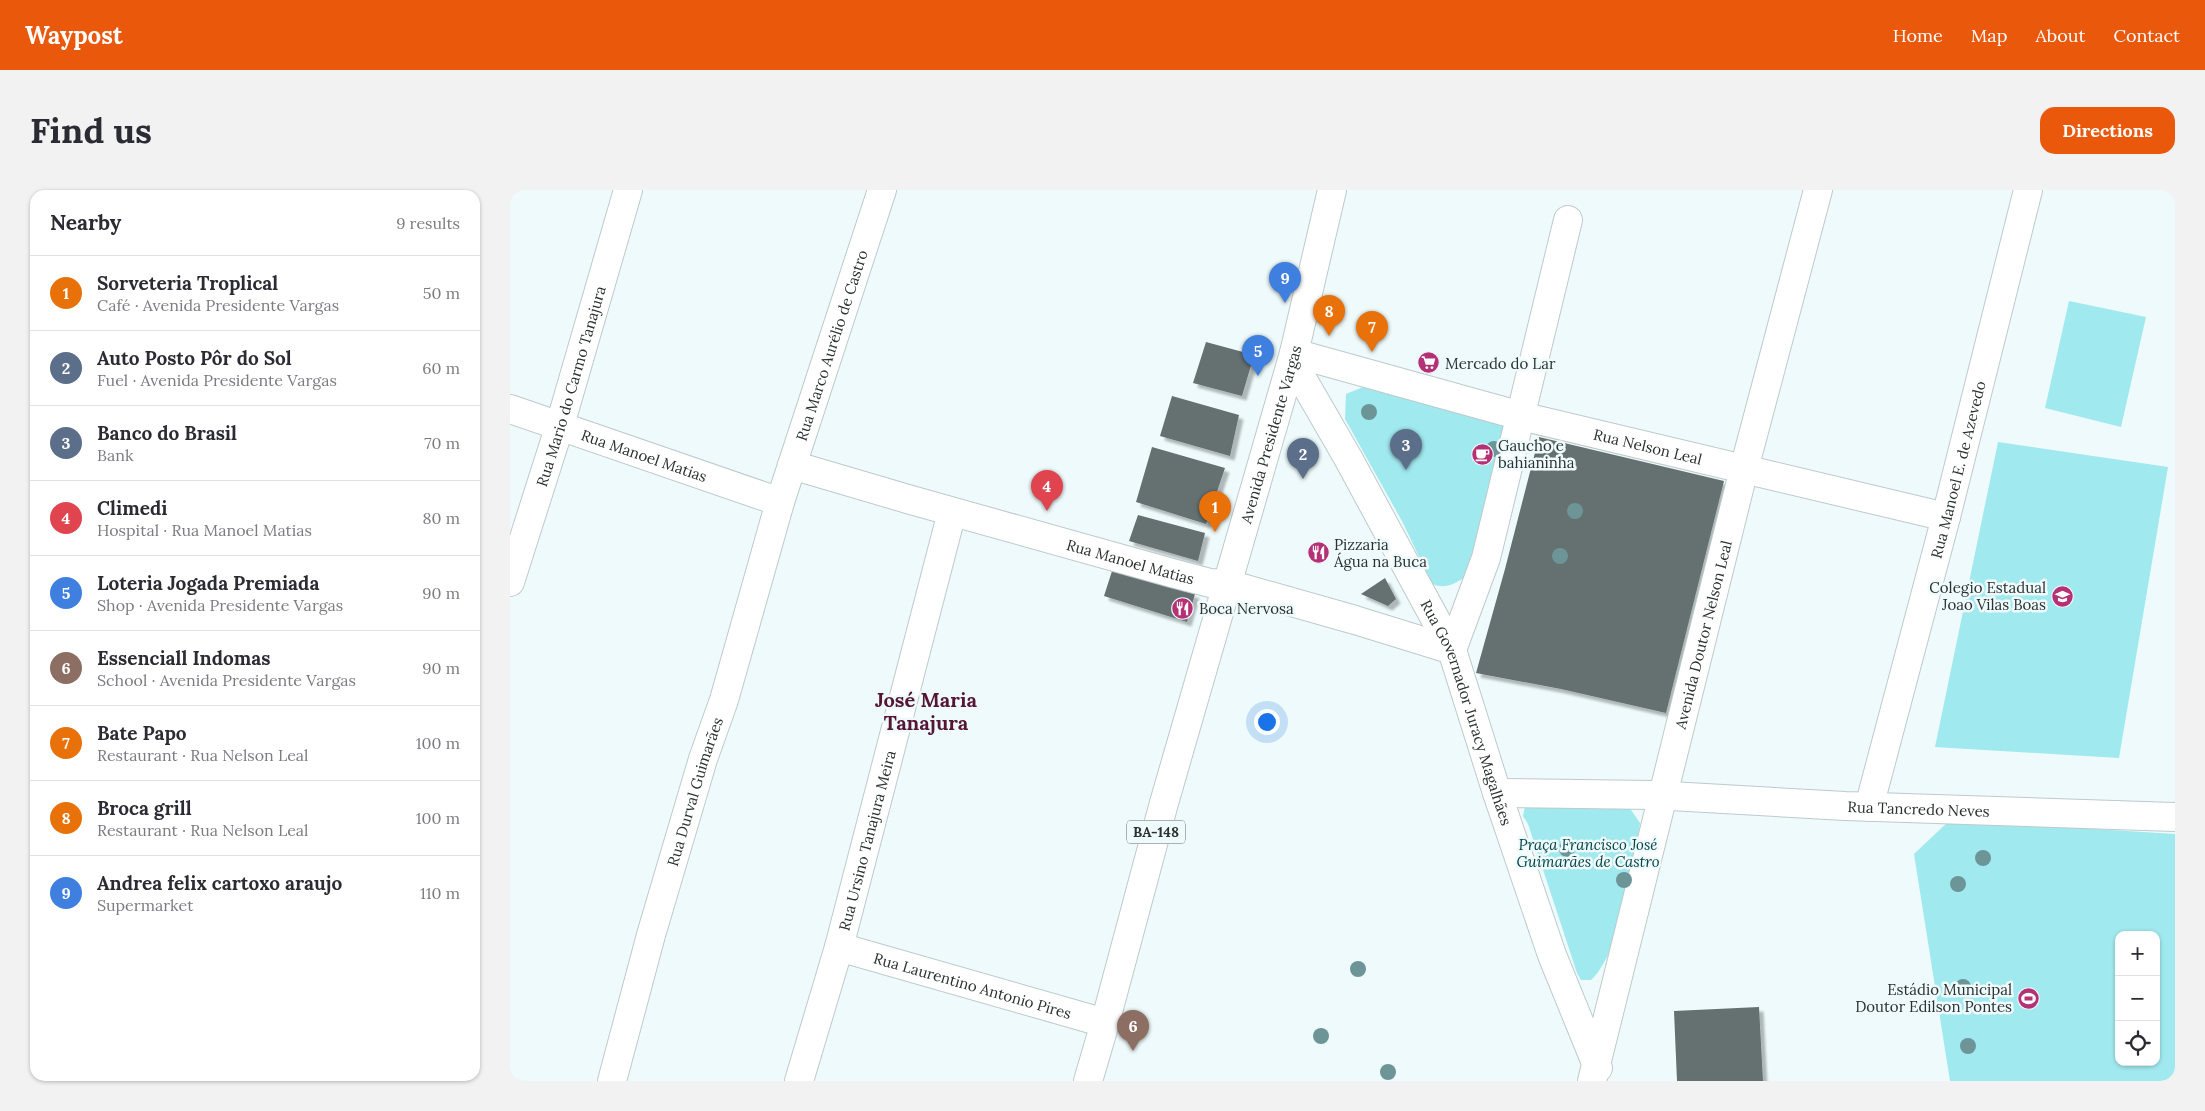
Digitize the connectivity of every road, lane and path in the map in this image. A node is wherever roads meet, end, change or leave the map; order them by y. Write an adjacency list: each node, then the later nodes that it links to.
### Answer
1 (628, 190): 10 (street, Rua Mario do Carmo Tanajura)
2 (882, 190): 11 (street, Rua Marco Aurélio de Castro)
3 (1332, 190): 7 (street, Avenida Presidente Vargas / BA-148)
4 (1818, 190): 12 (street, Avenida Doutor Nelson Leal)
5 (2028, 190): 15 (street, Rua Manoel E. de Azevedo)
6 (1568, 220): 9 (street)
7 (1293, 357): 9 (street, Rua Nelson Leal); 17 (street, Avenida Presidente Vargas / BA-148); 18 (street, Rua Governador Juracy Magalhães)
8 (510, 409): 10 (street, Rua Manoel Matias)
9 (1521, 416): 12 (street, Rua Nelson Leal); 18 (street)
10 (560, 425): 13 (street, Rua Manoel Matias); 16 (street, Rua Mario do Carmo Tanajura)
11 (801, 468): 13 (street, Rua Marco Aurélio de Castro); 14 (street, Rua Manoel Matias)
12 (1744, 469): 15 (street, Rua Nelson Leal); 20 (street, Avenida Doutor Nelson Leal)
13 (780, 502): 26 (street, Rua Durval Guimarães)
14 (952, 512): 17 (street, Rua Manoel Matias); 23 (street, Rua Ursino Tanajura Meira)
15 (1946, 517): 21 (street, Rua Manoel E. de Azevedo)
16 (510, 582)
17 (1228, 584): 18 (street, Rua Manoel Matias); 24 (street, Avenida Presidente Vargas / BA-148)
18 (1452, 650): 19 (street, Rua Governador Juracy Magalhães)
19 (1497, 793): 20 (street, Rua Tancredo Neves); 25 (street, Rua Governador Juracy Magalhães)
20 (1664, 795): 21 (street, Rua Tancredo Neves); 25 (street, Avenida Doutor Nelson Leal)
21 (1869, 806): 22 (street, Rua Tancredo Neves)
22 (2175, 817)
23 (839, 947): 24 (street, Rua Laurentino Antonio Pires); 27 (street, Rua Ursino Tanajura Meira)
24 (1105, 1023): 28 (street, Avenida Presidente Vargas / BA-148)
25 (1597, 1075)
26 (612, 1081)
27 (799, 1081)
28 (1088, 1081)

